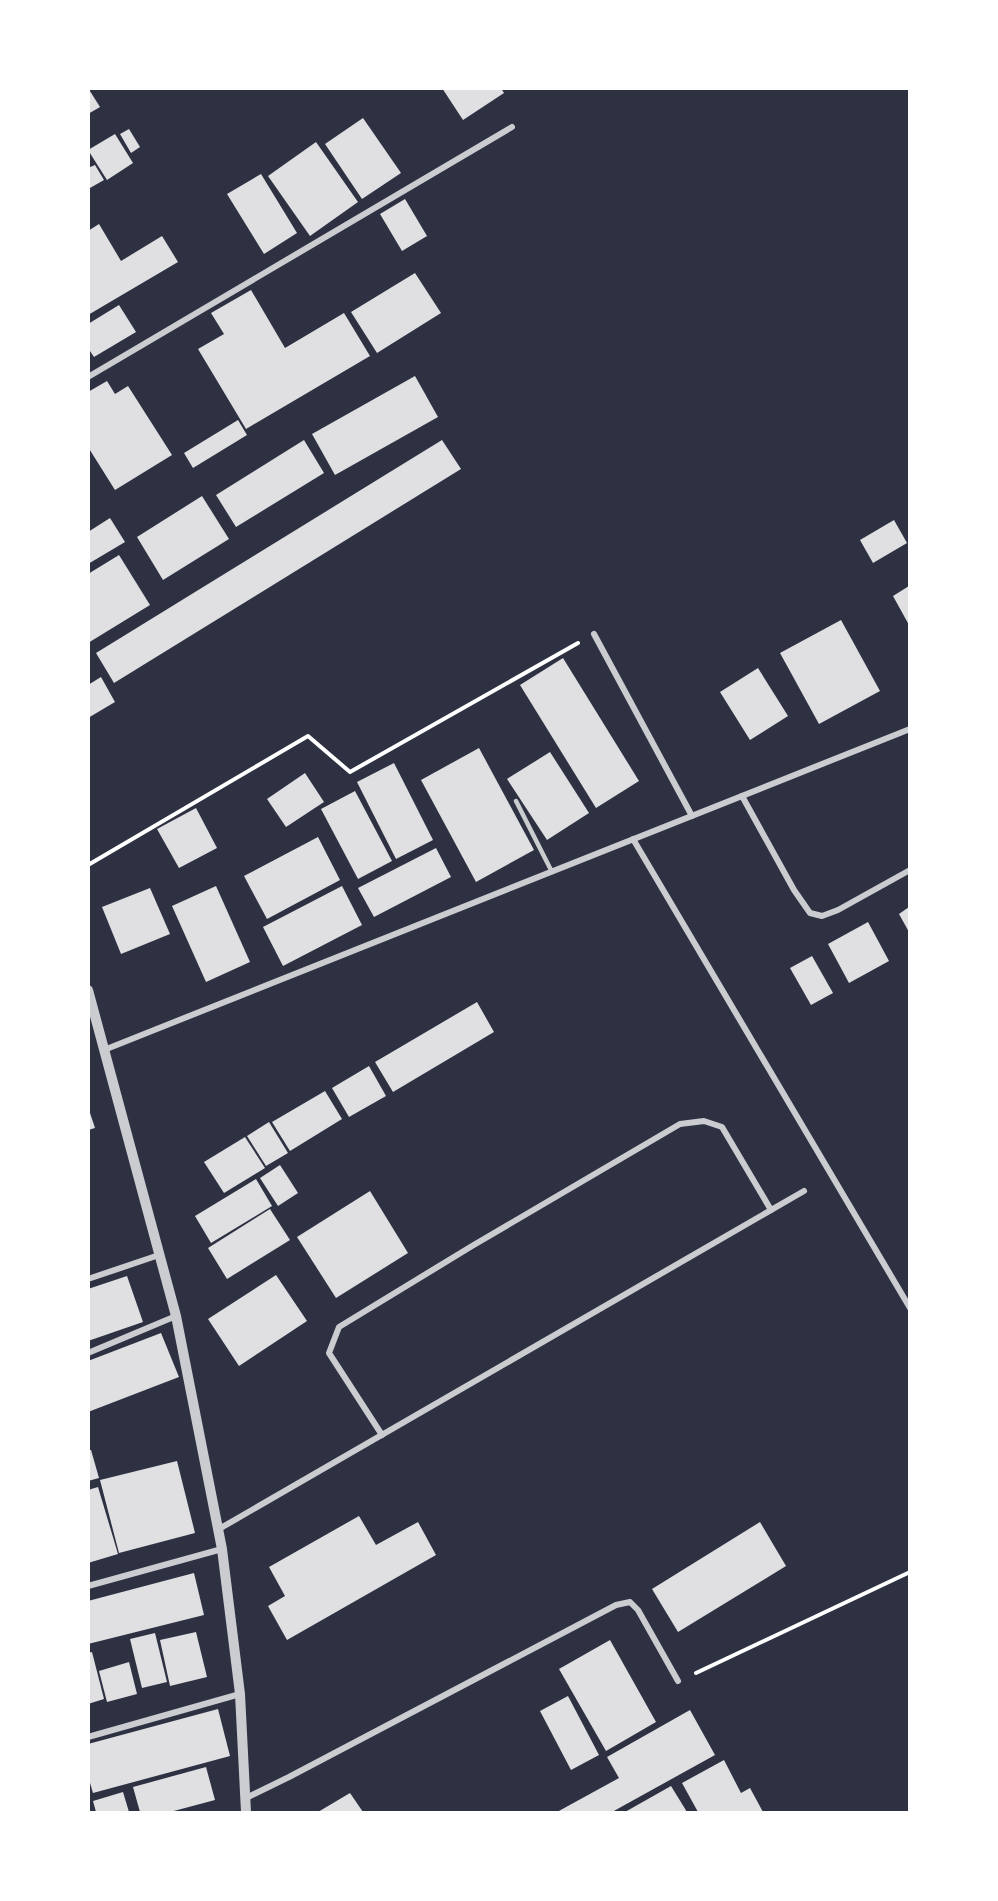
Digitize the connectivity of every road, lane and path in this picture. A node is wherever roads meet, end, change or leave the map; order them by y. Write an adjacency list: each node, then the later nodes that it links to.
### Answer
1 (512, 127): 2 (street)
2 (88, 376)
3 (594, 634): 7 (street); 9 (path)
4 (909, 729): 5 (street)
5 (742, 796): 7 (street); 10 (street)
6 (516, 801): 11 (lane)
7 (692, 816): 8 (street)
8 (633, 839): 11 (street); 18 (street)
9 (88, 865)
10 (909, 870)
11 (552, 872): 13 (street)
12 (88, 990): 13 (street)
13 (105, 1050): 16 (street)
14 (804, 1191): 15 (street)
15 (771, 1210): 21 (street); 21 (street)
16 (159, 1255): 17 (street); 19 (street)
17 (88, 1279)
18 (909, 1308)
19 (176, 1316): 20 (street); 22 (street)
20 (88, 1353)
21 (382, 1435): 22 (street)
22 (219, 1529): 23 (street)
23 (222, 1550): 25 (street); 27 (street)
24 (909, 1572): 26 (path)
25 (88, 1586)
26 (678, 1681): 29 (street)
27 (240, 1694): 28 (street); 29 (street)
28 (88, 1737)
29 (246, 1798): 30 (street)
30 (246, 1812)

